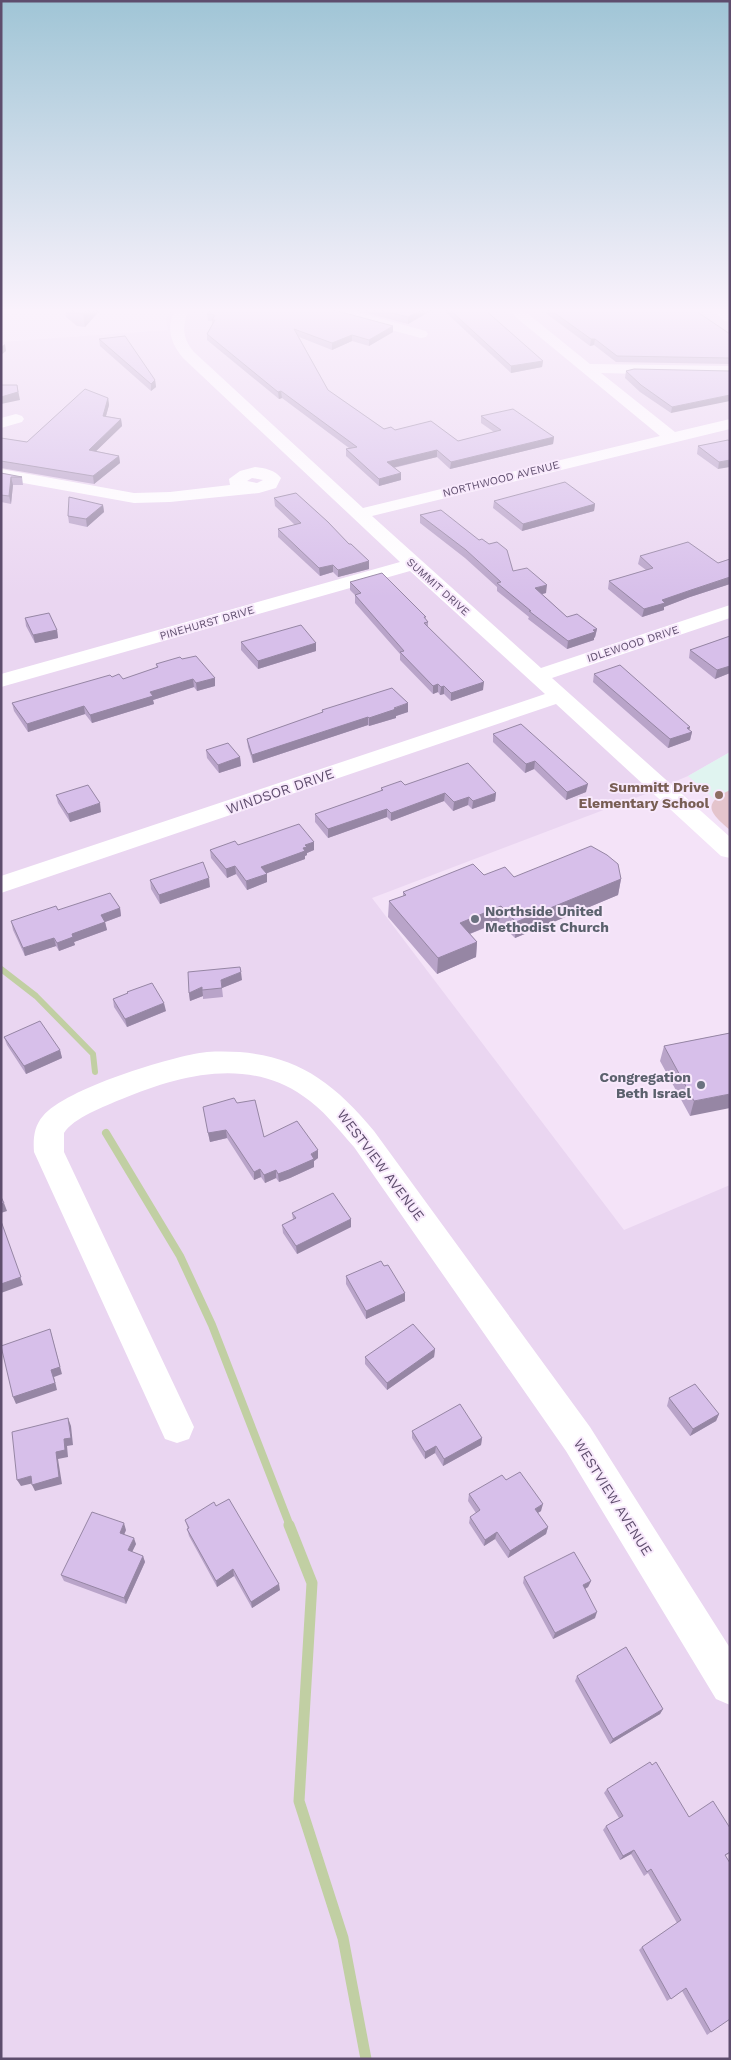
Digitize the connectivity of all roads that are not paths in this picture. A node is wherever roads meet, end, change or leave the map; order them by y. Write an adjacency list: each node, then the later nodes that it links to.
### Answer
1 (231, 405): 5 (street, SUMMIT DRIVE)
2 (632, 405): 4 (street)
3 (730, 424): 4 (street, NORTHWOOD AVENUE)
4 (671, 437): 7 (street, NORTHWOOD AVENUE)
5 (289, 473): 6 (street); 7 (street, SUMMIT DRIVE)
6 (1, 474)
7 (359, 514): 8 (street, SUMMIT DRIVE)
8 (413, 564): 10 (street, SUMMIT DRIVE); 11 (street, PINEHURST DRIVE)
9 (730, 611): 10 (street, IDLEWOOD DRIVE)
10 (537, 676): 12 (street, SUMMIT DRIVE)
11 (1, 682)
12 (560, 696): 13 (street, SUMMIT DRIVE); 14 (street, WINDSOR DRIVE)
13 (730, 850)
14 (1, 885)
15 (177, 1427): 16 (street, WESTVIEW AVENUE)
16 (730, 1685)

